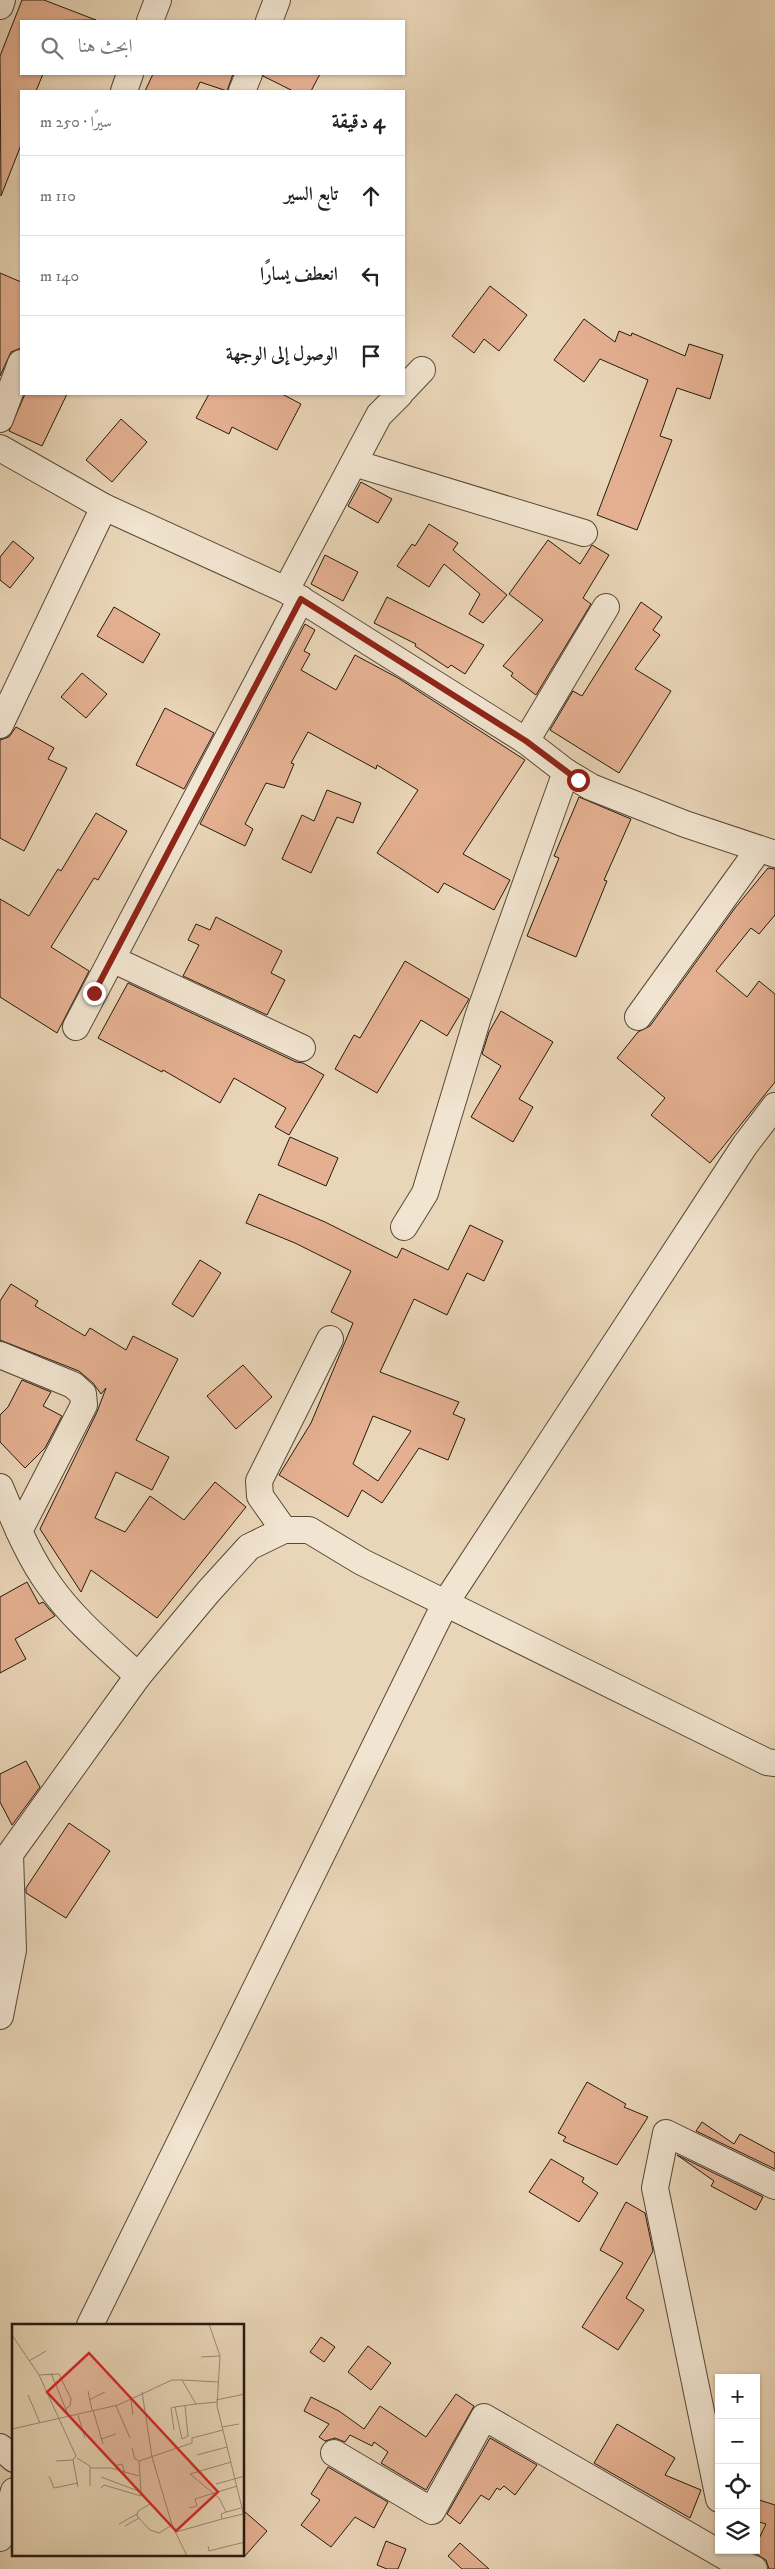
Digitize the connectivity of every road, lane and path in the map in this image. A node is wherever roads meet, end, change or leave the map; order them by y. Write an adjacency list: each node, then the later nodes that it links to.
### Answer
1 (2, 0): 4 (street)
2 (158, 0): 5 (street)
3 (277, 0): 6 (street)
4 (0, 6)
5 (150, 20)
6 (269, 20)
7 (130, 75): 9 (street)
8 (249, 75): 10 (street)
9 (124, 90)
10 (242, 90)
11 (20, 366): 15 (street)
12 (422, 370): 13 (street)
13 (405, 388)
14 (399, 395): 17 (street)
15 (0, 419)
16 (0, 448): 18 (street)
17 (354, 463): 19 (street); 20 (street)
18 (104, 507): 20 (street); 22 (street)
19 (584, 533)
20 (294, 594): 23 (street); 26 (street)
21 (606, 607): 23 (street)
22 (0, 725)
23 (526, 741): 24 (street)
24 (566, 772): 25 (street); 31 (street)
25 (767, 851): 27 (street)
26 (112, 958): 28 (street); 29 (street)
27 (638, 1017)
28 (76, 1027)
29 (302, 1048)
30 (775, 1106): 37 (street)
31 (404, 1227)
32 (330, 1339): 35 (street)
33 (0, 1355): 36 (street)
34 (0, 1487): 36 (street)
35 (284, 1530): 37 (street); 38 (street)
36 (19, 1531): 38 (street)
37 (446, 1602): 39 (street); 43 (street)
38 (138, 1676): 40 (street)
39 (775, 1763)
40 (3, 1852): 41 (street)
41 (0, 2016)
42 (775, 2186): 47 (street)
43 (90, 2324)
44 (0, 2447): 46 (street)
45 (334, 2453): 50 (street)
46 (12, 2456)
47 (715, 2480)
48 (12, 2498): 49 (street)
49 (0, 2538)
50 (726, 2559): 51 (street)
51 (754, 2569)

